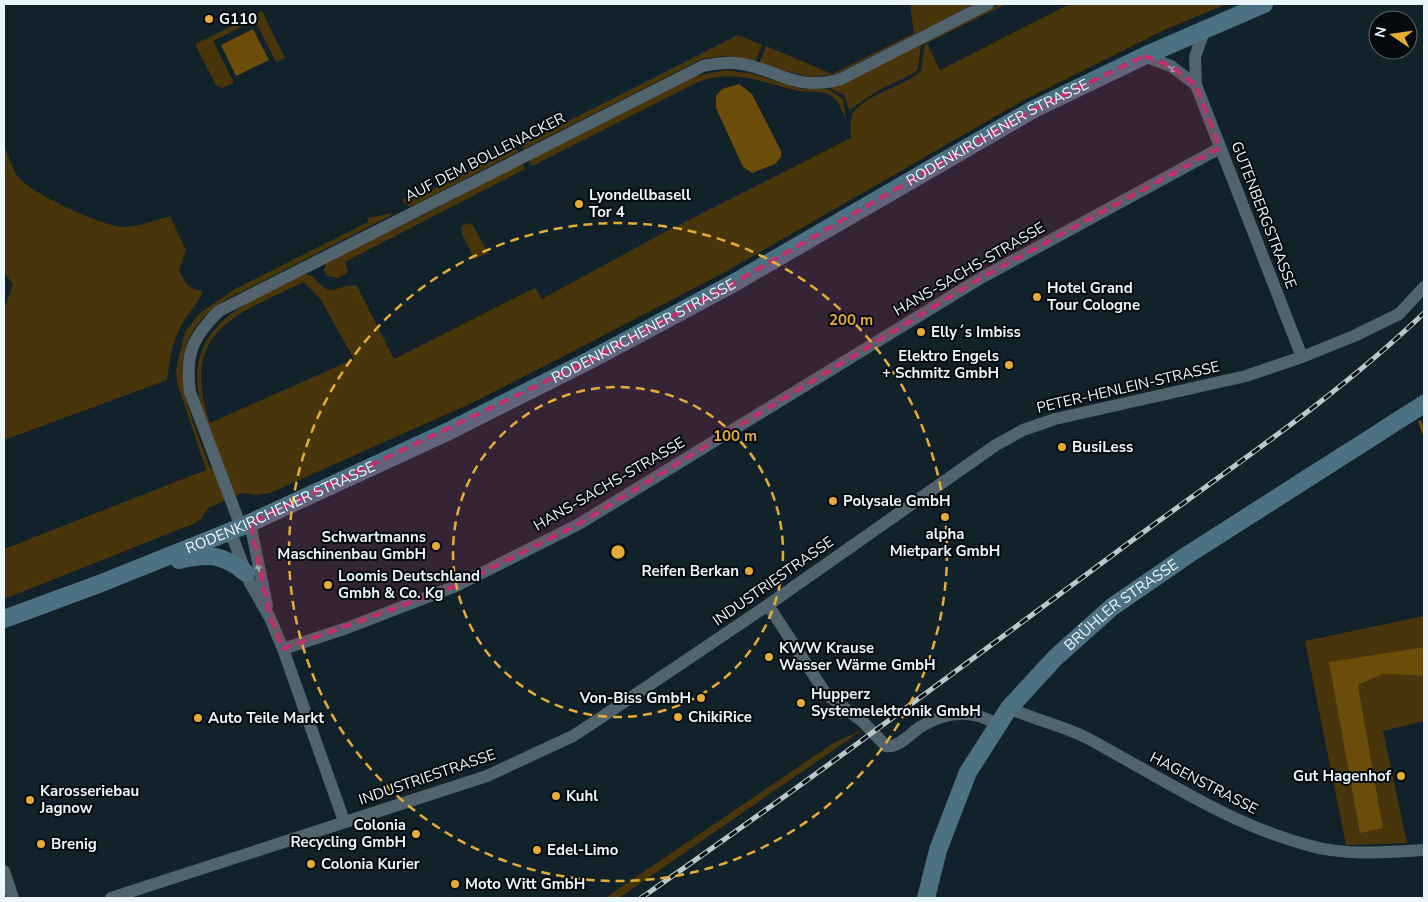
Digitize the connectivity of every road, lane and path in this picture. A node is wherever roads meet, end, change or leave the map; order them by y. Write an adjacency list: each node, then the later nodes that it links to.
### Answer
1 (988, 4): 10 (street, AUF DEM BOLLENACKER)
2 (1264, 4): 3 (main road, RODENKIRCHENER STRASSE)
3 (1205, 28): 4 (main road, RODENKIRCHENER STRASSE); 5 (street)
4 (1144, 56): 5 (street, one-way to 5); 10 (main road, RODENKIRCHENER STRASSE)
5 (1196, 85): 6 (street, GUTENBERGSTRASSE)
6 (1220, 148): 8 (street, GUTENBERGSTRASSE); 17 (street, HANS-SACHS-STRASSE)
7 (1424, 288): 8 (street, PETER-HENLEIN-STRASSE)
8 (1302, 357): 11 (street, PETER-HENLEIN-STRASSE)
9 (1424, 404): 18 (main road, BRÜHLER STRASSE)
10 (240, 527): 12 (main road, RODENKIRCHENER STRASSE); 13 (street); 15 (street, one-way to 10)
11 (851, 547): 14 (street, INDUSTRIESTRASSE)
12 (142, 567): 13 (main road); 16 (main road, RODENKIRCHENER STRASSE)
13 (246, 574): 15 (street)
14 (768, 606): 19 (street); 20 (street, INDUSTRIESTRASSE)
15 (270, 618): 17 (street)
16 (4, 619)
17 (283, 649): 20 (street)
18 (1009, 708): 19 (main road, BRÜHLER STRASSE); 21 (street, HAGENSTRASSE)
19 (998, 725): 25 (main road, BRÜHLER STRASSE)
20 (344, 821): 24 (street, INDUSTRIESTRASSE)
21 (1424, 850)
22 (4, 871): 23 (street)
23 (13, 898)
24 (111, 898)
25 (926, 898)

